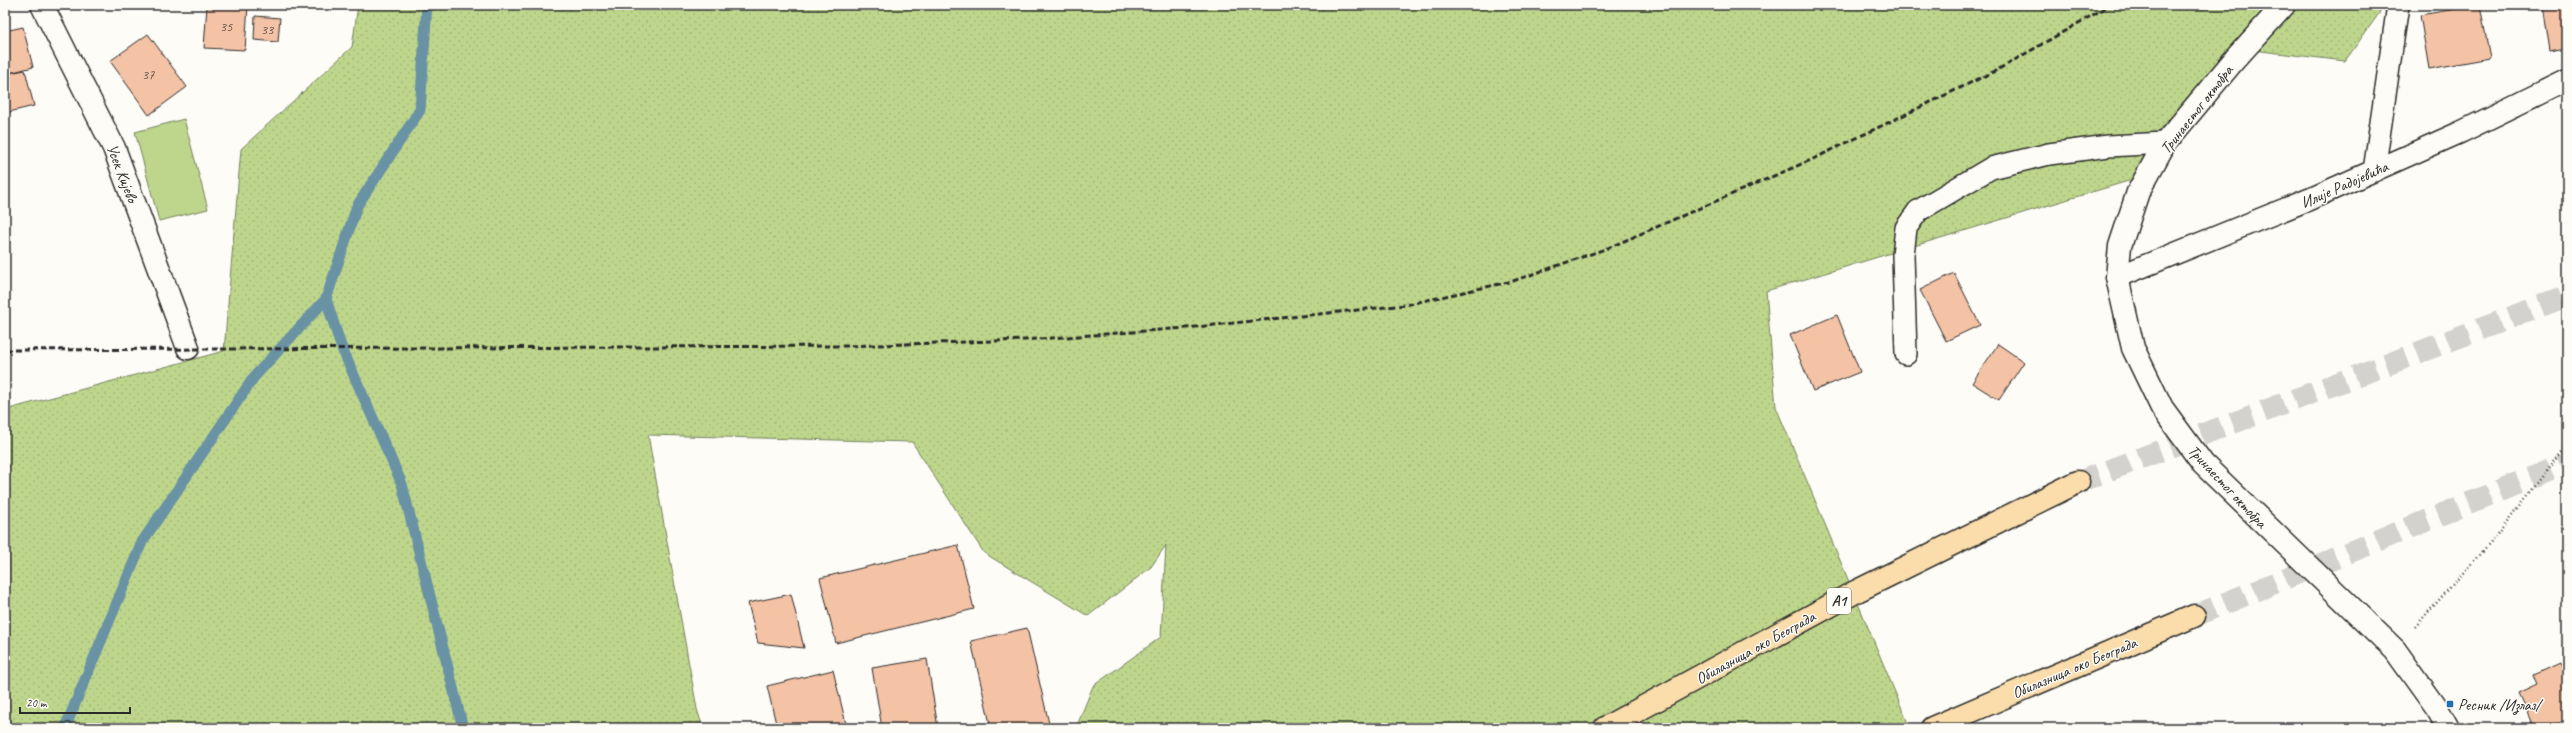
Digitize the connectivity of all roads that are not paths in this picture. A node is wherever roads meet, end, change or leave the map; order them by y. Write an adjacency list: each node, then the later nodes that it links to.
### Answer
1 (42, 5): 8 (street, Усек Кијево)
2 (2284, 5): 5 (street, Тринаестог октобра)
3 (2398, 5): 6 (lane)
4 (2567, 80): 6 (lane, Илије Радојевића)
5 (2165, 143): 7 (street, Тринаестог октобра); 9 (lane)
6 (2374, 171): 7 (lane, Илије Радојевића)
7 (2117, 277): 14 (street, Тринаестог октобра)
8 (188, 348)
9 (1906, 354)
10 (2078, 482): 12 (highway, Обилазница око Београда / A1)
11 (2194, 616): 13 (highway, Обилазница око Београда)
12 (1605, 728)
13 (1932, 728)
14 (2448, 728)

